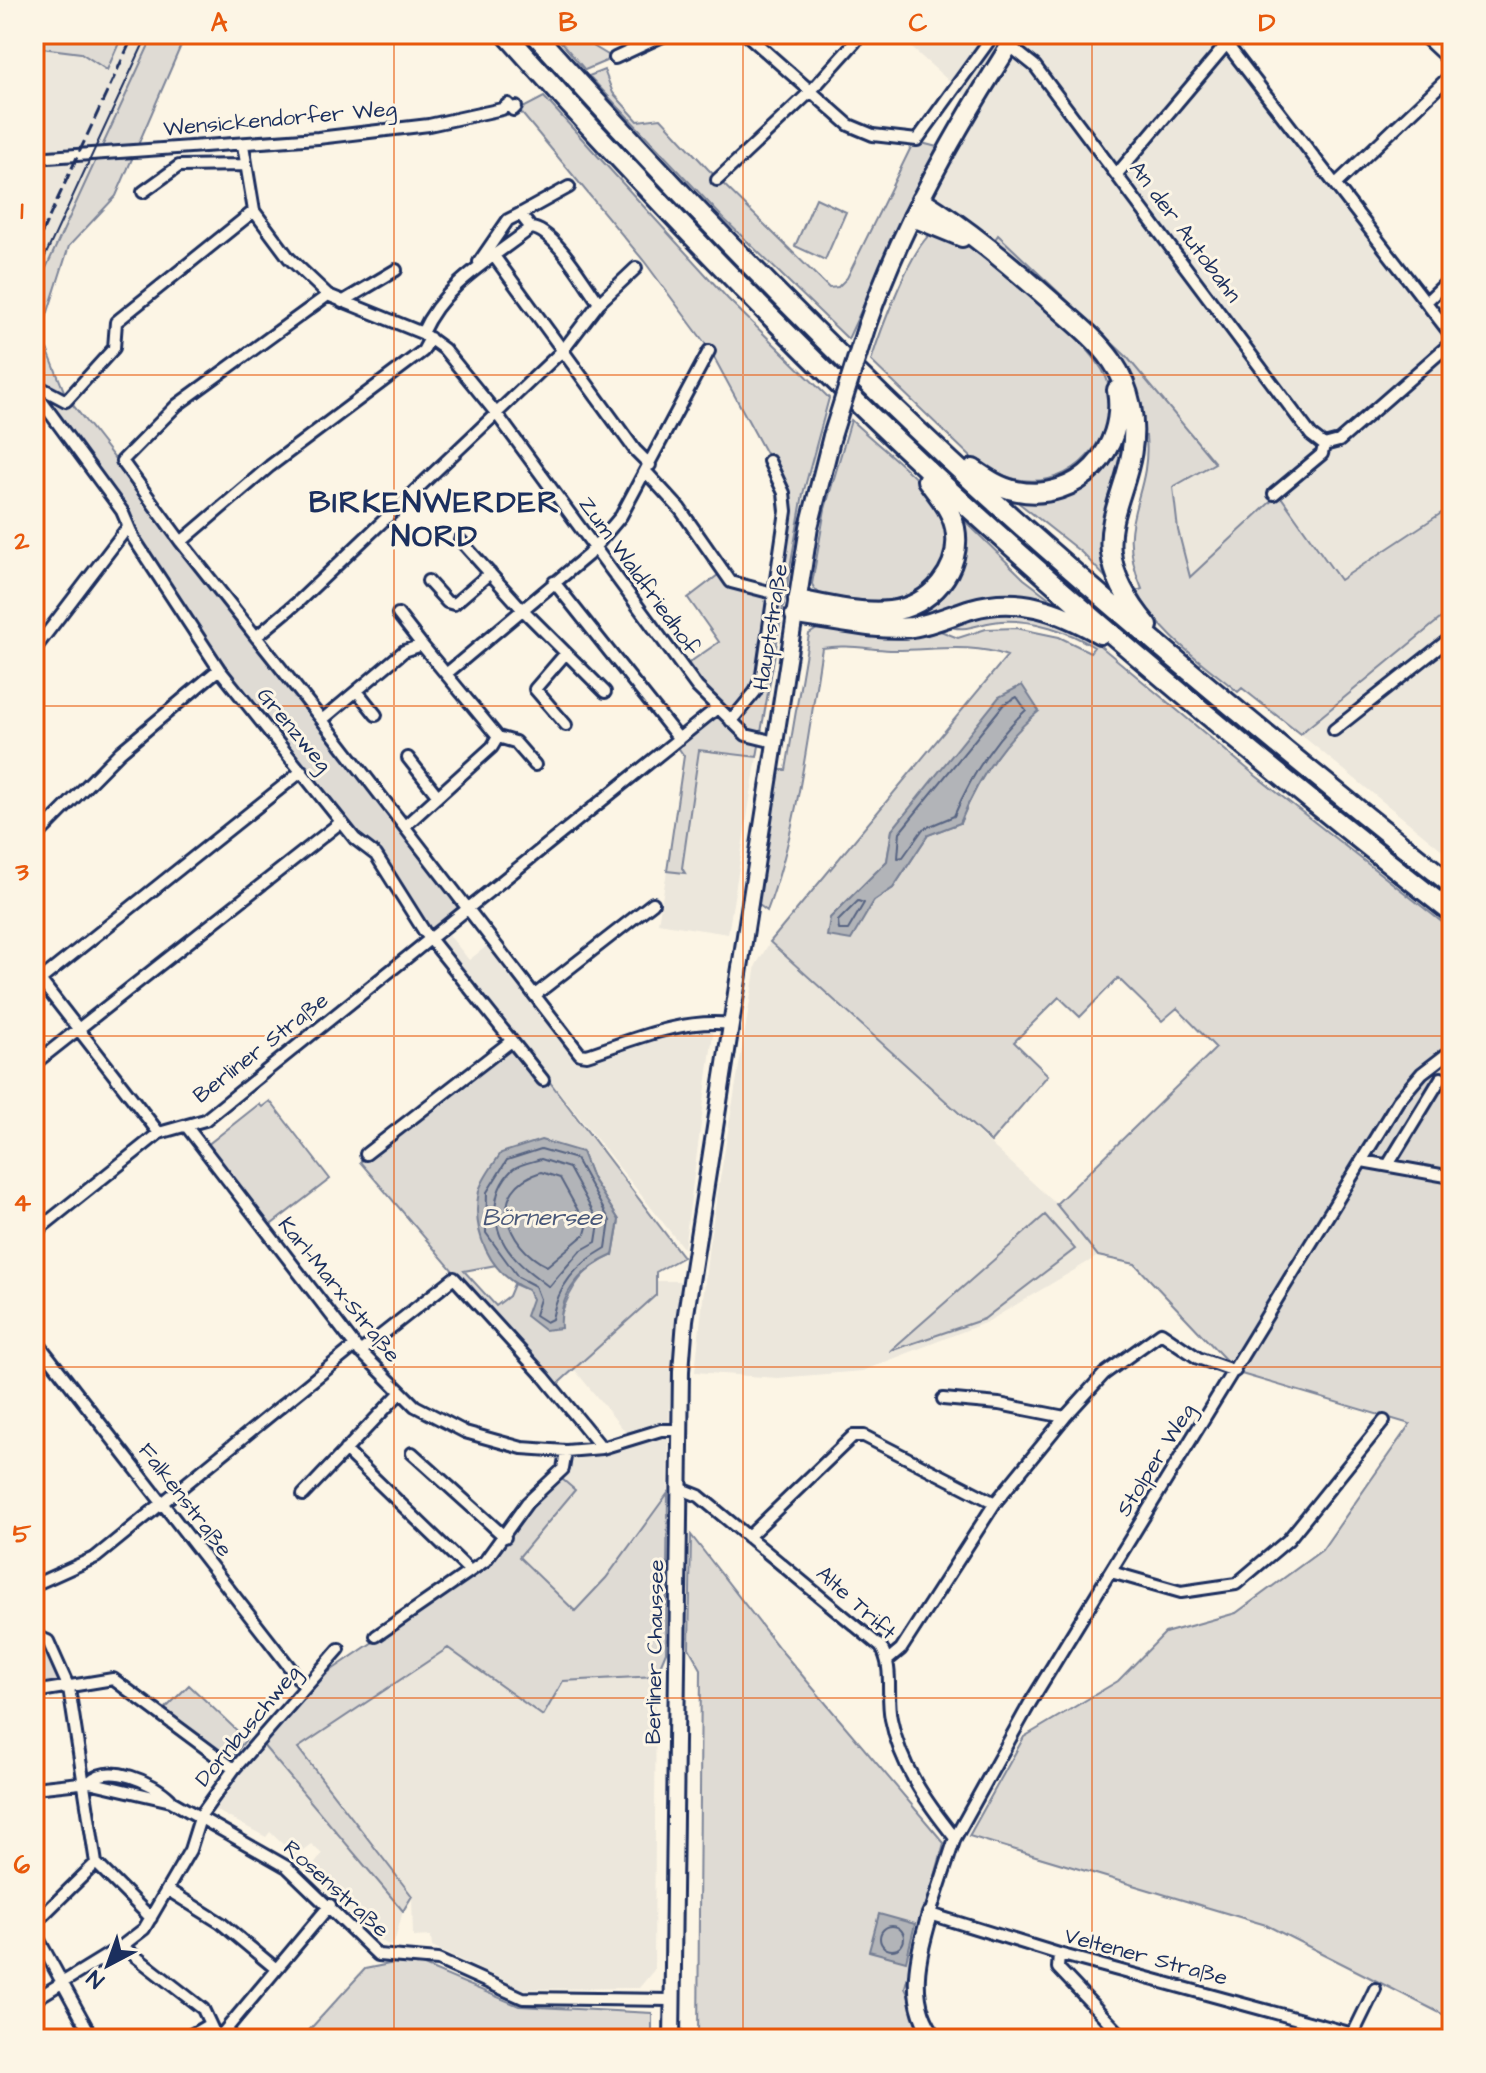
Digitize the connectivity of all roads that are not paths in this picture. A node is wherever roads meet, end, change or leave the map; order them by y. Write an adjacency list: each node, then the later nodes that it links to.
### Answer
1 (506, 34): 47 (highway)
2 (535, 34): 46 (highway)
3 (667, 34): 12 (street)
4 (746, 34): 15 (street)
5 (995, 34): 9 (street, An der Autobahn); 15 (street)
6 (1219, 34): 11 (street)
7 (1235, 34): 11 (street)
8 (1421, 34): 13 (street)
9 (1013, 39): 20 (street, An der Autobahn); 25 (main road, Hauptstraße)
10 (855, 42): 15 (street)
11 (1228, 46): 20 (street); 22 (street)
12 (615, 58)
13 (1452, 63)
14 (1452, 74): 22 (street)
15 (810, 92): 21 (street)
16 (516, 107): 17 (street, Wensickendorfer Weg)
17 (243, 145): 18 (street, Wensickendorfer Weg); 19 (street, Zum Waldfriedhof)
18 (38, 157)
19 (244, 165): 24 (street); 26 (street, Zum Waldfriedhof)
20 (1117, 174): 48 (street, An der Autobahn)
21 (717, 180)
22 (1336, 184): 36 (street)
23 (569, 187): 27 (street)
24 (143, 192)
25 (917, 208): 46 (highway); 60 (main road, Hauptstraße, bridge); 69 (highway)
26 (254, 211): 34 (street, Zum Waldfriedhof); 43 (street)
27 (520, 214): 28 (street); 30 (street)
28 (531, 228): 29 (street); 37 (street)
29 (494, 256): 30 (street); 41 (street)
30 (479, 262): 38 (street)
31 (636, 268): 37 (street)
32 (396, 270): 35 (street)
33 (1452, 277): 36 (street)
34 (328, 295): 35 (street, Zum Waldfriedhof); 54 (street, Grenzweg)
35 (342, 302): 38 (street, Zum Waldfriedhof)
36 (1426, 302): 39 (street)
37 (599, 303): 41 (street)
38 (426, 336): 45 (street, Zum Waldfriedhof); 54 (street)
39 (1452, 336)
40 (1452, 342): 48 (street)
41 (564, 349): 45 (street); 50 (street)
42 (709, 351): 50 (street)
43 (34, 384)
44 (34, 391): 52 (street, Grenzweg)
45 (496, 413): 55 (street, Zum Waldfriedhof); 63 (street)
46 (921, 432): 69 (highway)
47 (896, 440): 60 (highway); 71 (highway)
48 (1324, 445): 51 (street)
49 (769, 461): 59 (street, Hauptstraße)
50 (649, 469): 55 (street); 59 (street)
51 (1274, 494)
52 (127, 528): 66 (street); 68 (street, Grenzweg)
53 (460, 540): 56 (street)
54 (181, 542): 63 (street, Grenzweg)
55 (594, 549): 58 (street); 74 (street, Zum Waldfriedhof)
56 (490, 573): 57 (street); 61 (street)
57 (428, 581)
58 (554, 582): 61 (street); 81 (street)
59 (773, 593): 77 (street, Hauptstraße)
60 (796, 607): 71 (highway); 82 (main road, Hauptstraße)
61 (522, 609): 67 (street); 70 (street)
62 (398, 614): 65 (street)
63 (256, 637): 76 (street, Grenzweg)
64 (1452, 637): 79 (street)
65 (422, 645): 70 (street); 72 (street)
66 (34, 650)
67 (566, 653): 73 (street); 78 (street)
68 (219, 669): 85 (street, Grenzweg); 89 (street)
69 (1187, 670): 90 (highway)
70 (446, 674): 80 (street)
71 (1165, 679): 93 (highway)
72 (357, 691): 75 (street); 76 (street)
73 (605, 692)
74 (717, 708): 77 (street, Zum Waldfriedhof); 81 (street, Berliner Straße)
75 (376, 715)
76 (322, 720): 88 (street, Grenzweg)
77 (731, 721): 82 (street, Zum Waldfriedhof)
78 (566, 725)
79 (1334, 730)
80 (498, 737): 84 (street); 86 (street)
81 (679, 739): 92 (street, Berliner Straße)
82 (775, 742): 97 (main road, Hauptstraße)
83 (408, 758): 86 (street)
84 (535, 765)
85 (302, 771): 87 (street, Grenzweg); 95 (street)
86 (437, 795): 88 (street)
87 (341, 822): 94 (street, Grenzweg); 98 (street)
88 (405, 826): 92 (street, Grenzweg)
89 (34, 839)
90 (1452, 885)
91 (653, 903): 96 (street)
92 (467, 908): 94 (street, Berliner Straße); 96 (street, Grenzweg)
93 (1452, 913)
94 (430, 940): 99 (street, Grenzweg); 104 (street, Berliner Straße)
95 (37, 976): 98 (street)
96 (535, 995): 97 (street, Grenzweg)
97 (731, 1024): 111 (main road, Hauptstraße)
98 (78, 1029): 101 (street); 105 (street)
99 (510, 1042): 103 (street, Grenzweg); 106 (street)
100 (1452, 1050): 107 (street, Stolper Weg)
101 (34, 1064)
102 (1441, 1078): 108 (street)
103 (543, 1080)
104 (187, 1127): 105 (street, Berliner Straße); 113 (street, Karl-Marx-Straße)
105 (159, 1133): 110 (street, Berliner Straße)
106 (366, 1154)
107 (1362, 1161): 108 (street); 114 (street, Stolper Weg)
108 (1388, 1165): 109 (street)
109 (1452, 1177)
110 (34, 1233)
111 (693, 1266): 119 (main road, Berliner Chaussee)
112 (34, 1338): 127 (street, Falkenstraße)
113 (357, 1349): 115 (street, Karl-Marx-Straße); 120 (street); 127 (street)
114 (1235, 1371): 117 (street); 131 (street, Stolper Weg)
115 (400, 1393): 121 (street); 122 (street, Karl-Marx-Straße)
116 (943, 1399): 117 (street)
117 (1065, 1417): 126 (street)
118 (1384, 1421): 131 (street)
119 (680, 1430): 120 (street, Karl-Marx-Straße); 124 (main road, Berliner Chaussee)
120 (602, 1448): 122 (street, Karl-Marx-Straße)
121 (345, 1450): 125 (street); 130 (street)
122 (566, 1451): 128 (street)
123 (412, 1453): 128 (street)
124 (679, 1488): 129 (street, Alte Trift); 158 (main road, Berliner Chaussee)
125 (303, 1495)
126 (995, 1503): 129 (street); 136 (street)
127 (163, 1504): 132 (street); 137 (street, Falkenstraße)
128 (505, 1537): 130 (street)
129 (748, 1537): 136 (street, Alte Trift)
130 (470, 1571): 134 (street)
131 (1111, 1572): 144 (street, Stolper Weg)
132 (34, 1585)
133 (34, 1635): 138 (street)
134 (376, 1636)
135 (339, 1649): 137 (street, Dornbuschweg)
136 (889, 1659): 144 (street, Alte Trift)
137 (305, 1687): 140 (street, Dornbuschweg)
138 (69, 1688): 139 (street); 140 (street); 141 (street)
139 (34, 1692)
140 (234, 1769): 143 (street, Dornbuschweg)
141 (86, 1782): 142 (street, Rosenstraße); 143 (street, Rosenstraße); 145 (street)
142 (34, 1788)
143 (201, 1815): 146 (street, Dornbuschweg); 147 (street, Rosenstraße)
144 (955, 1838): 148 (street, Stolper Weg)
145 (96, 1863): 149 (street); 150 (street)
146 (168, 1890): 149 (street, Dornbuschweg); 154 (street)
147 (330, 1905): 154 (street); 158 (street, Rosenstraße)
148 (930, 1914): 153 (street, Veltener Straße); 167 (main road)
149 (151, 1918): 152 (street, Dornbuschweg)
150 (34, 1924)
151 (34, 1931): 155 (street)
152 (122, 1946): 155 (street, Dornbuschweg); 159 (street)
153 (1059, 1954): 162 (street, Veltener Straße); 168 (street)
154 (275, 1968): 161 (street)
155 (63, 1984): 157 (street, Dornbuschweg); 163 (street)
156 (1375, 1989): 162 (street, Veltener Straße)
157 (34, 2000)
158 (671, 2000): 166 (main road, Berliner Chaussee)
159 (203, 2009): 160 (street); 161 (street)
160 (210, 2024): 164 (street); 165 (street)
161 (227, 2027): 165 (street)
162 (1355, 2036)
163 (93, 2039)
164 (184, 2039)
165 (217, 2039)
166 (672, 2039)
167 (936, 2039)
168 (1125, 2039)

